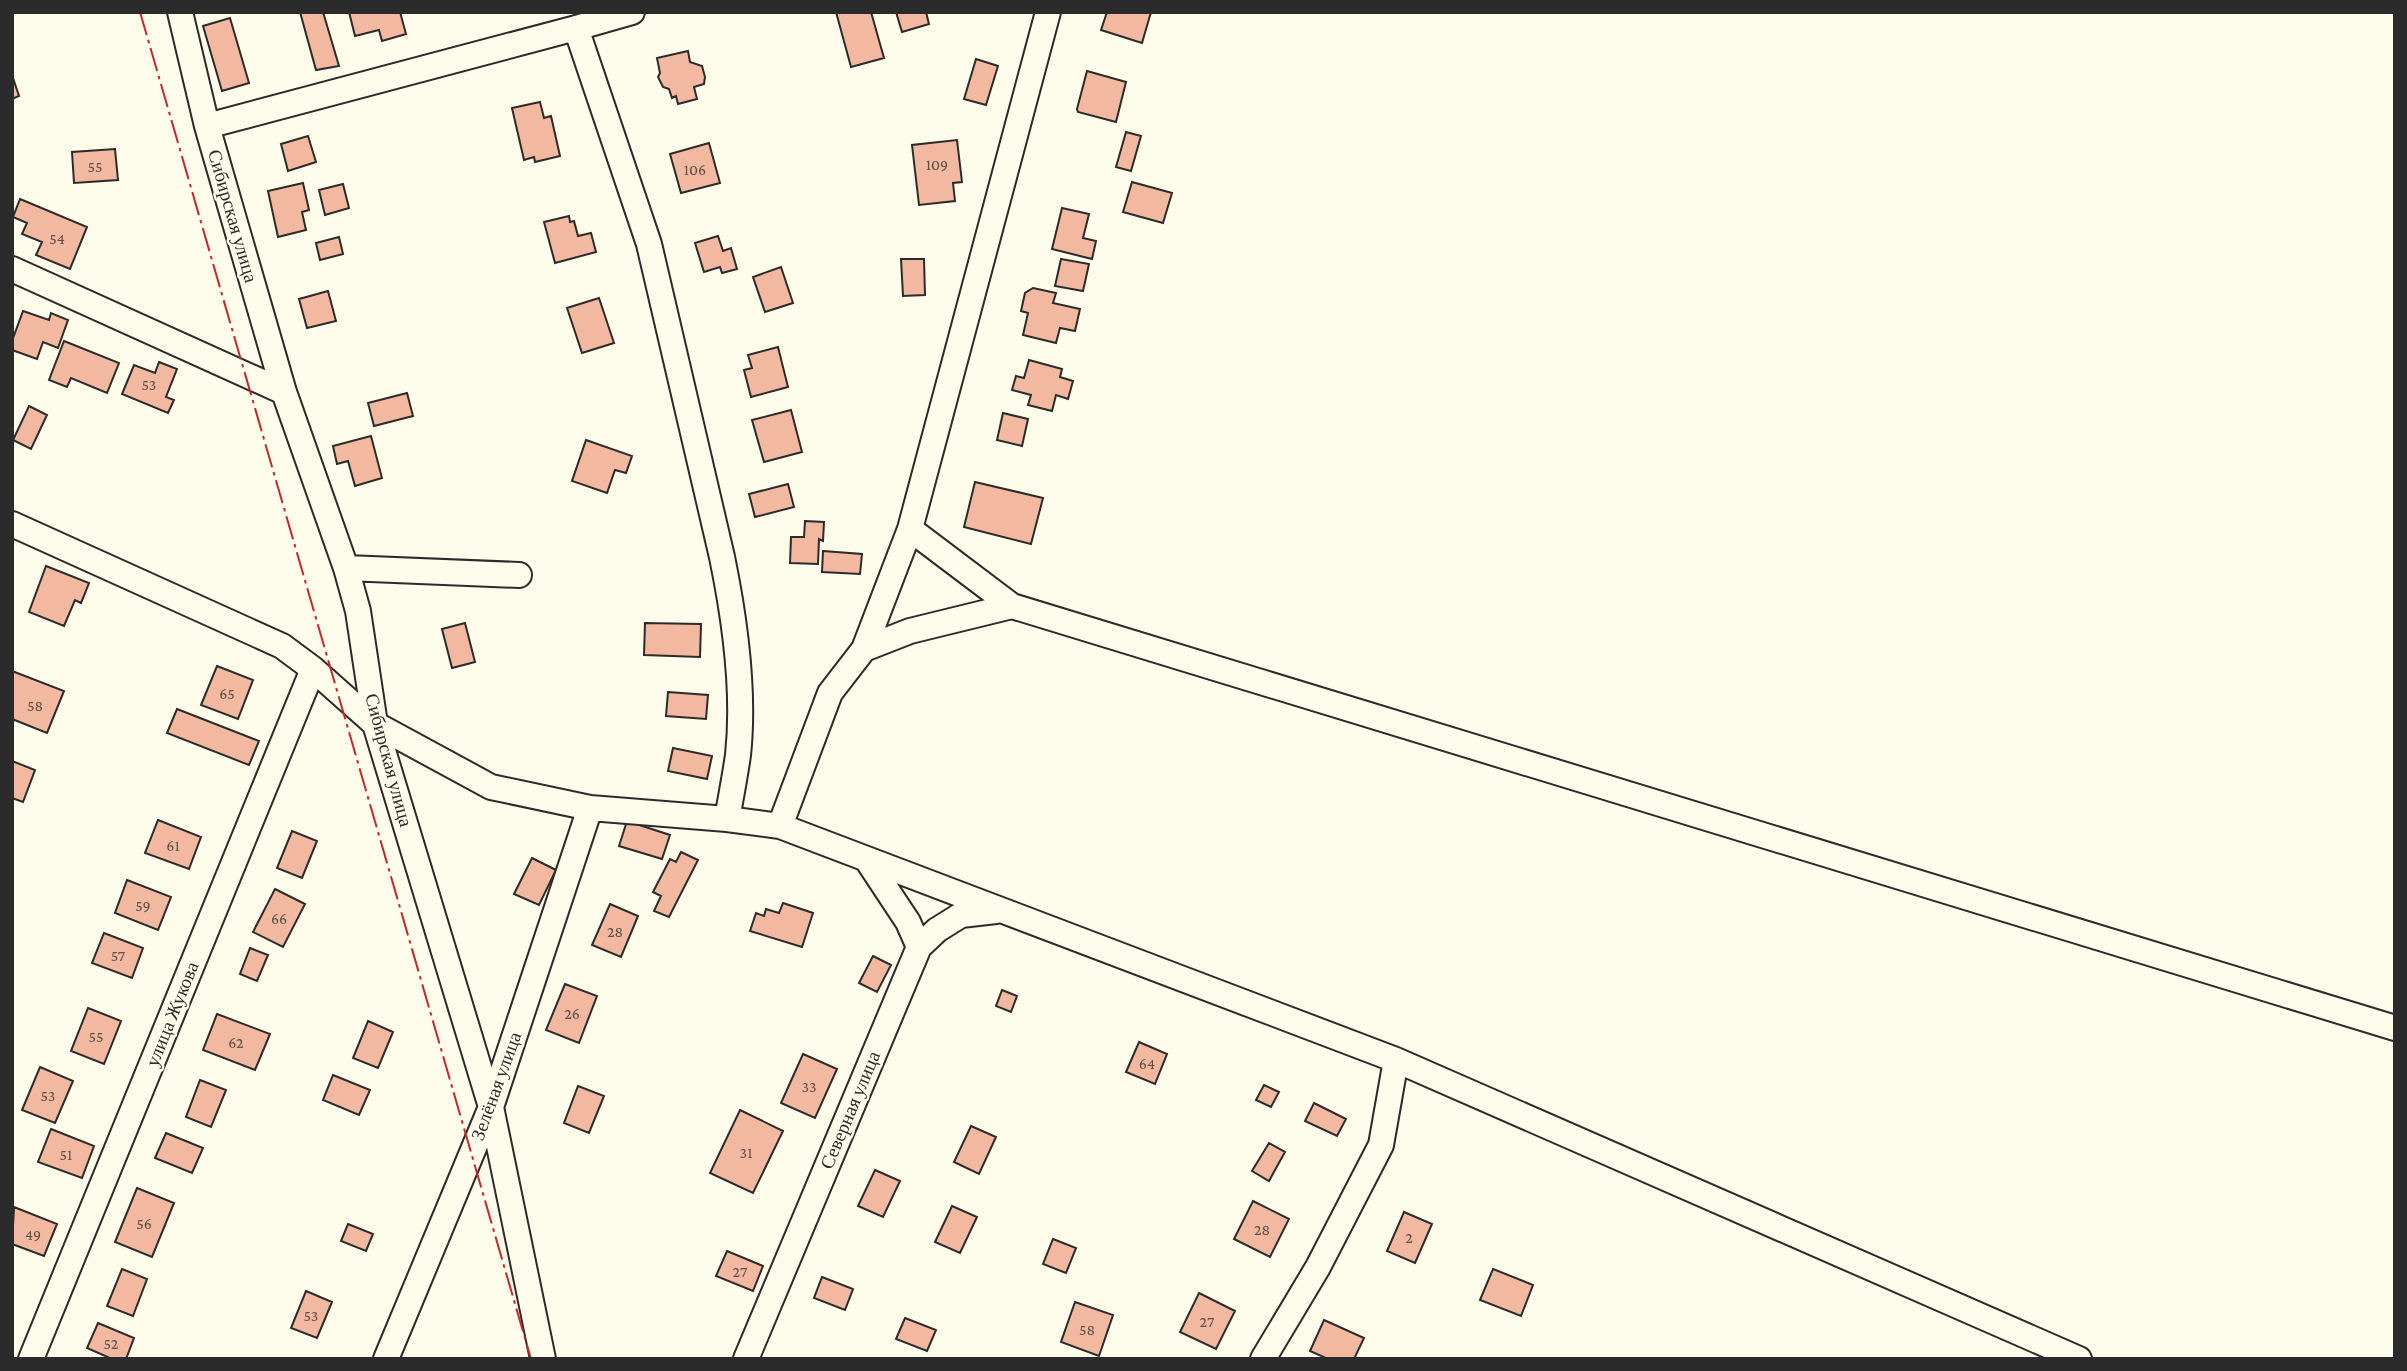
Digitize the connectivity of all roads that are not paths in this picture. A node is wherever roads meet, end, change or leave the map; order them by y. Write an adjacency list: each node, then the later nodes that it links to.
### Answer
1 (180, 12): 5 (street, Сибирская улица)
2 (632, 12): 4 (street)
3 (1048, 12): 8 (street)
4 (576, 28): 5 (street); 17 (street)
5 (207, 126): 7 (street, Сибирская улица)
6 (12, 269): 7 (street)
7 (284, 392): 10 (street, Сибирская улица)
8 (910, 529): 12 (street); 13 (street)
9 (14, 530): 14 (street)
10 (346, 568): 11 (street); 15 (street, Сибирская улица)
11 (519, 575)
12 (1012, 606): 13 (street); 22 (street)
13 (864, 649): 18 (street)
14 (313, 668): 15 (street); 25 (street, улица Жукова)
15 (375, 724): 16 (street); 24 (street, Сибирская улица)
16 (590, 808): 17 (street); 24 (street, Зелёная улица)
17 (727, 818): 18 (street)
18 (780, 827): 19 (street)
19 (867, 859): 20 (street); 21 (street)
20 (1000, 910): 21 (street, Северная улица); 23 (street)
21 (919, 947): 28 (street, Северная улица)
22 (2395, 1028)
23 (1396, 1060): 29 (street); 30 (street)
24 (491, 1107): 26 (street, Зелёная улица); 27 (street, Сибирская улица)
25 (31, 1359)
26 (386, 1359)
27 (542, 1359)
28 (746, 1359)
29 (1263, 1359)
30 (2079, 1359)

